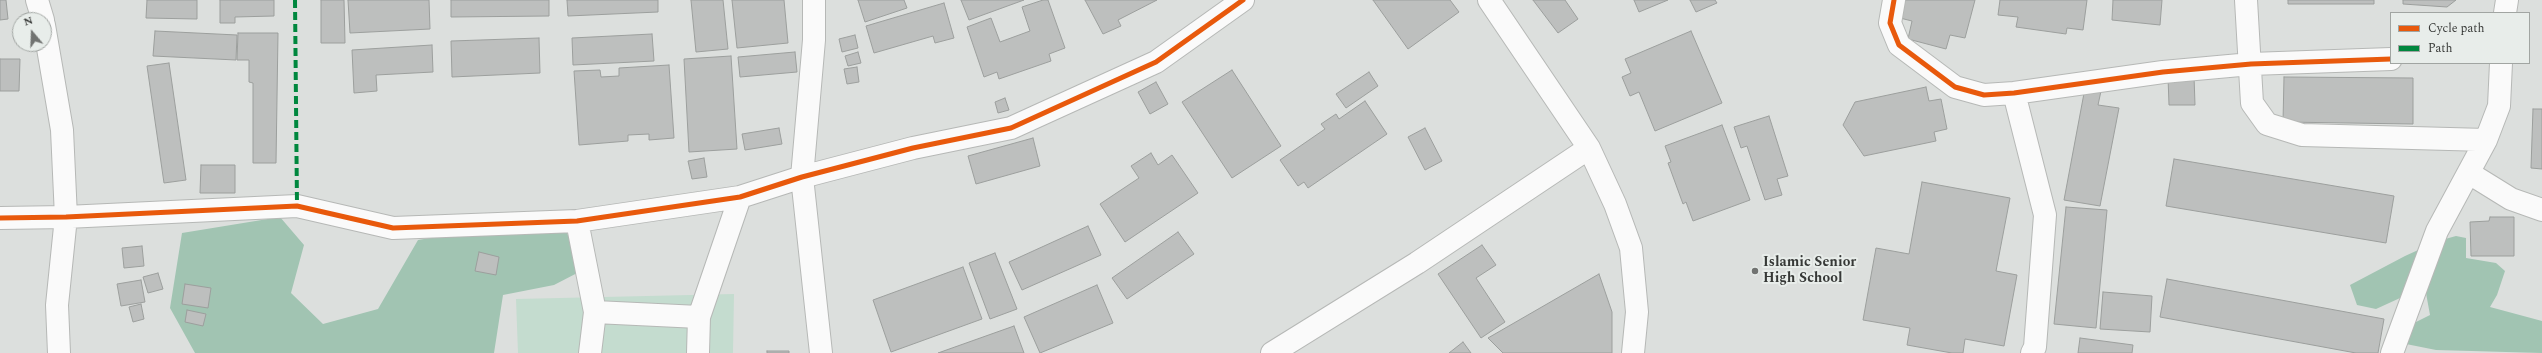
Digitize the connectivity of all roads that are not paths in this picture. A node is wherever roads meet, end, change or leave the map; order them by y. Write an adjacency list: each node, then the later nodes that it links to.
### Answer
1 (37, 0): 8 (street)
2 (814, 0): 18 (street)
3 (1243, 0): 18 (street)
4 (1489, 0): 16 (street)
5 (1894, 0): 14 (street)
6 (2246, 0): 12 (street)
7 (2507, 0): 9 (street)
8 (41, 12)
9 (2505, 12)
10 (49, 52): 21 (street)
11 (2390, 59): 12 (street)
12 (2251, 64): 14 (street); 15 (street)
13 (2501, 64): 15 (street)
14 (2014, 93): 32 (street)
15 (2486, 140): 17 (street)
16 (1589, 148): 30 (street); 31 (street)
17 (2469, 173): 20 (street); 33 (street)
18 (802, 176): 19 (street); 29 (street)
19 (740, 197): 23 (street); 25 (street)
20 (2542, 210)
21 (66, 217): 22 (street); 23 (street); 26 (street)
22 (0, 218)
23 (577, 221): 24 (street)
24 (594, 312): 25 (street); 27 (street)
25 (699, 317): 28 (street)
26 (58, 353)
27 (590, 353)
28 (698, 353)
29 (822, 353)
30 (1272, 353)
31 (1634, 353)
32 (2032, 353)
33 (2392, 353)

